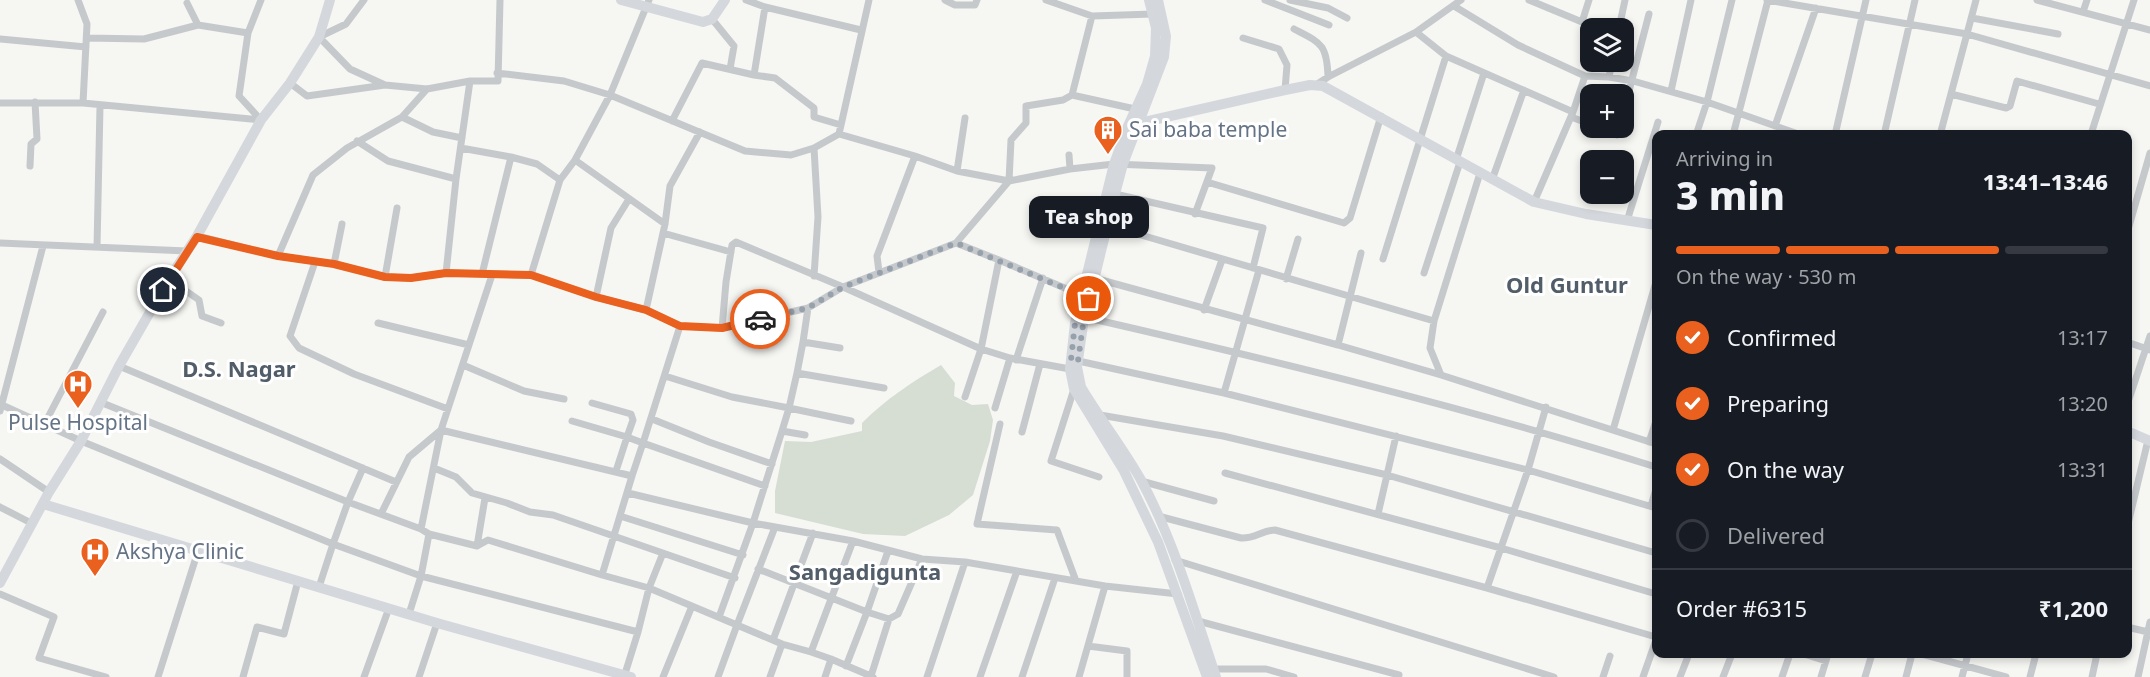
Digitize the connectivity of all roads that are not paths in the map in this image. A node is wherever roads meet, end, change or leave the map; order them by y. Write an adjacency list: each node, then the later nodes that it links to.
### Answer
1 (78, 0): 58 (street)
2 (261, 0): 53 (street)
3 (330, 0): 57 (street)
4 (364, 0): 57 (street)
5 (500, 0): 65 (street)
6 (621, 0): 31 (street)
7 (725, 0): 44 (street)
8 (746, 0): 33 (street)
9 (868, 0): 51 (street)
10 (945, 0): 11 (street)
11 (977, 0)
12 (1046, 0): 39 (street)
13 (1149, 0): 36 (street)
14 (1158, 0): 103 (street)
15 (1265, 0): 48 (street)
16 (1290, 0): 40 (street)
17 (1461, 0): 32 (street)
18 (1528, 0): 45 (street)
19 (1588, 0): 41 (street)
20 (1625, 0): 42 (street)
21 (1691, 0): 82 (street)
22 (1732, 0): 87 (street)
23 (1767, 0): 34 (street); 93 (street)
24 (1866, 0): 38 (street)
25 (1915, 0): 49 (street)
26 (1976, 0): 43 (street)
27 (2037, 0): 35 (street)
28 (2087, 0): 35 (street)
29 (2134, 0): 46 (street)
30 (187, 3): 47 (street)
31 (649, 3): 44 (street); 85 (street)
32 (1454, 6): 54 (street); 69 (street)
33 (765, 7): 51 (street); 68 (street)
34 (1816, 9): 38 (street); 107 (street)
35 (2083, 12): 46 (street)
36 (1153, 14): 39 (street); 92 (street)
37 (1648, 14): 73 (street)
38 (1862, 15): 49 (street); 108 (street)
39 (1092, 16): 83 (street)
40 (1347, 18)
41 (1583, 18)
42 (1620, 18)
43 (1972, 18): 55 (street); 56 (street)
44 (712, 19): 63 (street)
45 (1580, 21)
46 (2126, 24): 52 (street); 67 (street)
47 (198, 25): 53 (street); 58 (street)
48 (1329, 25)
49 (1909, 25): 55 (street); 109 (street)
50 (1294, 29): 70 (street)
51 (861, 30): 102 (street)
52 (2150, 30)
53 (248, 33): 99 (street)
54 (1416, 33): 62 (street); 70 (street)
55 (1967, 34): 67 (street); 84 (street)
56 (2058, 34)
57 (319, 37): 74 (street); 76 (street)
58 (87, 38): 61 (street)
59 (1243, 38): 80 (street)
60 (0, 39): 61 (street)
61 (86, 47): 89 (street)
62 (1446, 56): 66 (street); 115 (street)
63 (730, 69): 68 (street); 100 (street)
64 (1610, 72): 71 (street)
65 (498, 73): 72 (street); 85 (street)
66 (1484, 73): 81 (street); 125 (street)
67 (2110, 74): 78 (street); 90 (street)
68 (754, 75): 102 (street)
69 (1585, 76): 71 (street); 94 (street)
70 (1328, 77): 77 (street)
71 (1609, 77): 73 (street)
72 (470, 81): 79 (street); 114 (street)
73 (1633, 81): 75 (street); 82 (street)
74 (290, 83): 76 (street); 99 (street)
75 (1632, 84)
76 (386, 85): 79 (street)
77 (1316, 85): 80 (street); 95 (street)
78 (2150, 86)
79 (427, 89): 96 (street)
80 (1285, 90): 103 (street)
81 (1524, 90): 94 (street); 133 (street)
82 (1671, 91): 87 (street)
83 (1072, 94): 92 (street); 134 (street)
84 (1951, 94): 90 (street); 110 (street)
85 (610, 95): 100 (street); 124 (street)
86 (34, 102): 88 (street); 89 (street); 127 (street)
87 (1707, 102): 93 (street); 105 (street)
88 (0, 103)
89 (83, 103): 91 (street)
90 (2099, 105): 111 (street)
91 (100, 106): 99 (street); 153 (street)
92 (1135, 109): 103 (street)
93 (1738, 113): 106 (street); 107 (street)
94 (1571, 114): 98 (street); 138 (street)
95 (1381, 116): 115 (street); 135 (street)
96 (402, 117): 114 (street); 116 (street)
97 (965, 118): 129 (street)
98 (1580, 119)
99 (261, 120): 148 (street)
100 (672, 121): 112 (street)
101 (1658, 122): 104 (street)
102 (841, 125): 113 (street)
103 (1133, 125): 126 (street)
104 (1655, 130)
105 (1698, 130)
106 (1734, 130)
107 (1779, 130)
108 (1836, 130)
109 (1885, 130)
110 (1941, 130)
111 (2092, 130)
112 (700, 132): 119 (street); 144 (street)
113 (839, 134): 119 (street); 122 (street)
114 (462, 138): 118 (street)
115 (1420, 139): 125 (street); 158 (street)
116 (357, 141): 131 (street); 157 (street)
117 (1652, 141): 142 (street)
118 (460, 148): 123 (street); 131 (street)
119 (814, 148): 170 (street)
120 (2150, 153): 141 (street)
121 (1070, 154): 128 (street)
122 (915, 156): 129 (street); 164 (street)
123 (511, 157): 132 (street); 167 (street)
124 (575, 160): 132 (street); 137 (street)
125 (1458, 161): 130 (street); 166 (street)
126 (1118, 164): 128 (street); 135 (street); 136 (street); 177 (street)
127 (30, 166)
128 (1070, 169): 134 (street)
129 (957, 171): 134 (street)
130 (1480, 173): 133 (street); 187 (street)
131 (456, 179): 165 (street)
132 (560, 180): 169 (street)
133 (1492, 180): 138 (street)
134 (1009, 181): 151 (street)
135 (1207, 182): 140 (street)
136 (1115, 194): 140 (street); 146 (street)
137 (629, 199): 144 (street); 179 (street)
138 (1534, 202): 142 (street)
139 (398, 208): 171 (street)
140 (1195, 214): 163 (street)
141 (2132, 216)
142 (1627, 221): 145 (street)
143 (342, 224): 162 (street)
144 (665, 224): 147 (street)
145 (1652, 224)
146 (1107, 225): 160 (street); 173 (street)
147 (663, 233): 155 (street); 182 (street)
148 (197, 237): 154 (street); 157 (street)
149 (1298, 238): 175 (street)
150 (0, 243): 152 (street)
151 (956, 243): 159 (street); 164 (street)
152 (43, 246): 153 (street); 218 (street)
153 (98, 247): 154 (street)
154 (187, 251): 174 (street)
155 (731, 252): 170 (street); 191 (street)
156 (1361, 253): 180 (street)
157 (278, 256): 161 (street)
158 (1383, 259)
159 (999, 260): 172 (street); 198 (street)
160 (1222, 260): 163 (street); 183 (street)
161 (315, 262): 162 (street); 221 (street)
162 (334, 264): 171 (street)
163 (1256, 269): 175 (street); 186 (street)
164 (879, 272): 176 (street)
165 (446, 273): 167 (street); 171 (street)
166 (1424, 273)
167 (482, 274): 168 (street)
168 (492, 275): 169 (street); 195 (street)
169 (531, 275): 179 (street)
170 (814, 276): 176 (street)
171 (385, 277)
172 (1043, 278): 177 (street); 201 (street)
173 (1094, 278): 183 (street); 185 (street)
174 (169, 279): 189 (street); 205 (street)
175 (1286, 279): 180 (street)
176 (843, 287): 181 (street); 198 (street)
177 (1081, 295): 202 (street)
178 (1652, 296): 229 (street)
179 (596, 297): 182 (street)
180 (1350, 297): 187 (street); 196 (street)
181 (808, 308): 191 (street); 193 (street)
182 (646, 310): 190 (street)
183 (1204, 310): 186 (street)
184 (103, 312): 226 (street)
185 (1084, 317): 200 (street); 202 (street)
186 (1244, 319): 196 (street); 200 (street)
187 (1434, 321): 207 (street)
188 (378, 322): 195 (street)
189 (221, 323)
190 (680, 326): 191 (street); 208 (street)
191 (722, 328)
192 (2150, 336): 199 (street)
193 (803, 342): 197 (street); 206 (street)
194 (2132, 344): 199 (street)
195 (469, 345): 204 (street)
196 (1338, 345): 207 (street)
197 (840, 348)
198 (981, 349): 201 (street); 213 (street)
199 (2148, 349): 211 (street)
200 (1235, 352): 212 (street); 231 (street)
201 (1013, 359): 203 (street); 220 (street)
202 (1073, 363): 203 (street); 210 (street); 212 (street); 222 (street)
203 (1040, 364): 232 (street)
204 (463, 365): 214 (street); 221 (street)
205 (119, 366): 215 (street); 244 (street)
206 (797, 373): 209 (street); 219 (street)
207 (1441, 375): 217 (street)
208 (665, 376): 219 (street); 223 (street)
209 (884, 388)
210 (1074, 389): 251 (street); 304 (street)
211 (2132, 392)
212 (1224, 393): 235 (street)
213 (965, 397)
214 (564, 399)
215 (100, 402): 238 (street); 259 (street)
216 (592, 403): 236 (street)
217 (1546, 407): 229 (street); 231 (street)
218 (1, 408): 226 (street)
219 (789, 408): 225 (street); 230 (street)
220 (995, 408)
221 (448, 409): 228 (street)
222 (1100, 415): 249 (street); 252 (street)
223 (652, 419): 239 (street); 242 (street)
224 (573, 421): 236 (street)
225 (851, 421)
226 (45, 423): 238 (street)
227 (999, 424): 295 (street)
228 (441, 430): 245 (street); 247 (street); 253 (street)
229 (1613, 430): 240 (street)
230 (782, 431): 234 (street); 242 (street)
231 (1539, 431): 243 (street); 246 (street)
232 (1022, 432)
233 (2132, 433): 237 (street)
234 (805, 435)
235 (1396, 436): 246 (street); 249 (street)
236 (627, 437): 239 (street); 247 (street)
237 (2149, 440): 263 (street)
238 (81, 441): 255 (street); 277 (street)
239 (643, 443): 250 (street); 254 (street)
240 (1652, 443)
241 (0, 459): 255 (street)
242 (772, 464): 254 (street)
243 (1652, 466)
244 (363, 468): 253 (street); 259 (street)
245 (434, 468): 257 (street); 272 (street)
246 (1528, 470): 262 (street); 264 (street)
247 (616, 471): 250 (street)
248 (1225, 473): 266 (street)
249 (1387, 475): 264 (street); 266 (street)
250 (632, 477): 256 (street)
251 (1099, 477)
252 (1141, 481): 258 (street); 268 (street)
253 (396, 482): 265 (street)
254 (765, 486): 269 (street)
255 (49, 492): 260 (street)
256 (628, 493): 267 (street); 269 (street)
257 (485, 498): 275 (street); 278 (street)
258 (1214, 501)
259 (348, 502): 265 (street); 277 (street)
260 (43, 504): 270 (street); 281 (street)
261 (0, 507): 270 (street)
262 (1652, 507)
263 (2132, 508)
264 (1514, 512): 279 (street); 282 (street)
265 (381, 514): 272 (street)
266 (1378, 514): 279 (street)
267 (620, 516): 275 (street); 284 (street)
268 (1158, 516): 286 (street); 301 (street)
269 (753, 523): 271 (street); 284 (street)
270 (33, 524): 296 (street)
271 (775, 526): 273 (street); 288 (street)
272 (422, 529): 274 (street)
273 (813, 533): 276 (street); 297 (street)
274 (429, 534): 278 (street); 291 (street)
275 (614, 536): 283 (street); 290 (street)
276 (853, 542): 280 (street); 305 (street)
277 (333, 544): 291 (street); 299 (street)
278 (477, 546): 290 (street)
279 (1501, 548): 301 (street); 302 (street)
280 (888, 550): 285 (street); 308 (street)
281 (198, 551): 294 (street); 343 (street)
282 (1652, 552)
283 (663, 553): 292 (street); 300 (street)
284 (743, 555): 292 (street)
285 (922, 559): 287 (street); 311 (street)
286 (1175, 560): 312 (street); 358 (street)
287 (965, 562): 289 (street); 352 (street)
288 (758, 569): 297 (street); 315 (street)
289 (1017, 571): 293 (street); 353 (street)
290 (602, 575): 300 (street)
291 (421, 576): 309 (street); 317 (street)
292 (735, 578): 310 (street)
293 (1055, 578): 295 (street); 354 (street)
294 (298, 581): 299 (street); 344 (street)
295 (1076, 581): 298 (street)
296 (0, 583)
297 (794, 583): 305 (street); 320 (street)
298 (1105, 586): 304 (street); 322 (street)
299 (319, 587): 307 (street)
300 (649, 588): 306 (street); 317 (street)
301 (1487, 588): 318 (street)
302 (1652, 593)
303 (0, 594): 342 (street)
304 (1178, 594): 339 (street)
305 (832, 598): 308 (street); 324 (street)
306 (692, 606): 310 (street); 347 (street)
307 (389, 609): 309 (street); 345 (street)
308 (867, 612): 311 (street); 337 (street)
309 (409, 614): 314 (street)
310 (719, 617): 315 (street)
311 (890, 619): 351 (street)
312 (1198, 621): 339 (street); 340 (street)
313 (2150, 622): 319 (street)
314 (437, 623): 341 (street); 346 (street)
315 (737, 625): 320 (street); 348 (street)
316 (2132, 629): 319 (street)
317 (638, 632): 341 (street)
318 (1652, 637)
319 (2148, 637): 371 (street)
320 (773, 640): 321 (street)
321 (782, 644): 324 (street); 349 (street)
322 (1088, 646): 355 (street); 356 (street)
323 (1652, 650): 360 (street)
324 (811, 652): 336 (street)
325 (1610, 656): 359 (street)
326 (1687, 658): 361 (street)
327 (1731, 658): 362 (street)
328 (1789, 658): 363 (street)
329 (1827, 658): 364 (street)
330 (1871, 658): 365 (street)
331 (1911, 658): 366 (street)
332 (1935, 658): 338 (street)
333 (1967, 658): 338 (street)
334 (2035, 658): 369 (street)
335 (2096, 658): 370 (street)
336 (831, 659): 337 (street); 350 (street)
337 (846, 666): 351 (street)
338 (1965, 667): 367 (street); 368 (street)
339 (1212, 674): 357 (street)
340 (1399, 675)
341 (626, 676)
342 (106, 677)
343 (158, 677)
344 (243, 677)
345 (364, 677)
346 (419, 677)
347 (663, 677)
348 (718, 677)
349 (770, 677)
350 (825, 677)
351 (872, 677)
352 (927, 677)
353 (980, 677)
354 (1022, 677)
355 (1079, 677)
356 (1127, 677)
357 (1294, 677)
358 (1554, 677)
359 (1603, 677)
360 (1643, 677)
361 (1680, 677)
362 (1724, 677)
363 (1782, 677)
364 (1821, 677)
365 (1865, 677)
366 (1906, 677)
367 (1962, 677)
368 (2006, 677)
369 (2030, 677)
370 (2092, 677)
371 (2138, 677)

